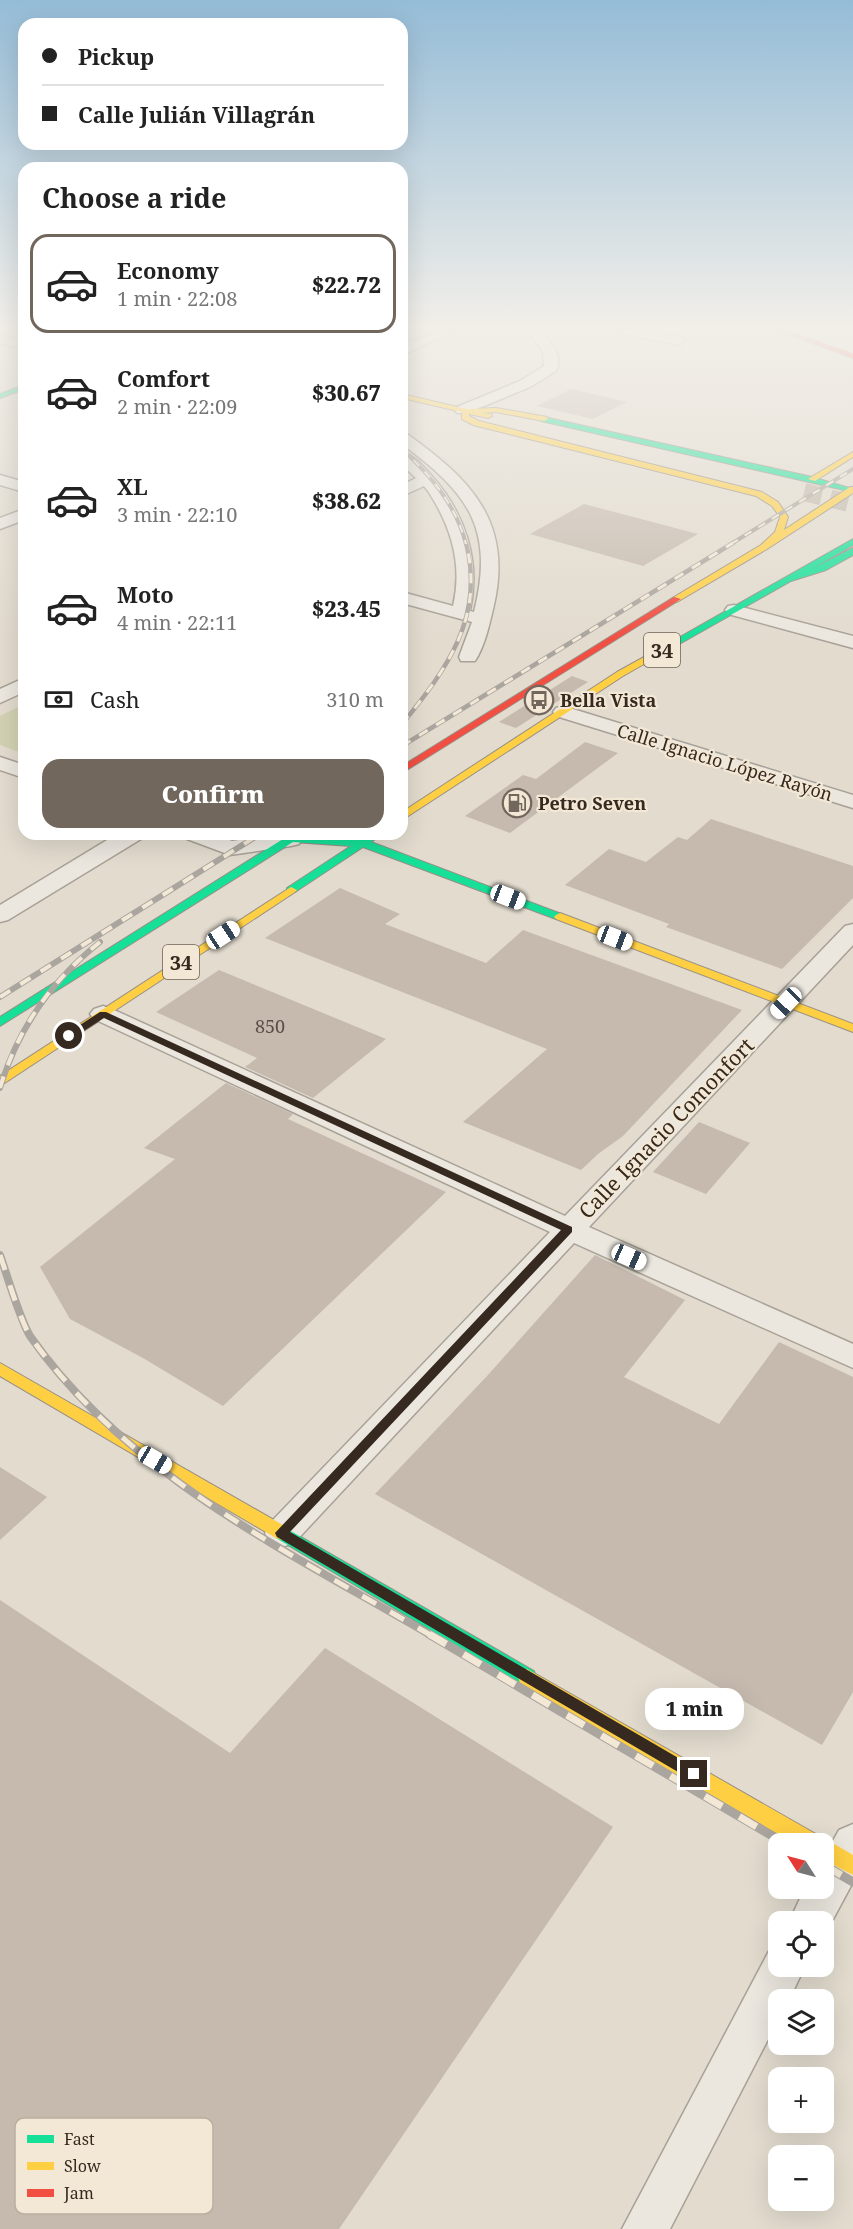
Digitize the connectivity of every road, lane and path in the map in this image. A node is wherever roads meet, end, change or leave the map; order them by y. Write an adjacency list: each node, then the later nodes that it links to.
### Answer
1 (520, 434): 17 (main road)
2 (564, 434): 12 (main road)
3 (615, 434): 8 (main road)
4 (408, 442): 23 (street)
5 (853, 454): 8 (main road)
6 (408, 462): 7 (street)
7 (426, 479): 11 (street); 22 (street)
8 (812, 479): 13 (main road)
9 (0, 480): 10 (street)
10 (18, 485)
11 (408, 488)
12 (792, 489)
13 (852, 490): 17 (main road, 34)
14 (18, 516): 15 (street)
15 (0, 524)
16 (853, 542): 19 (main road, 34)
17 (764, 547): 28 (main road, 34)
18 (853, 551): 19 (main road)
19 (790, 578): 21 (main road, 34)
20 (408, 599): 22 (street)
21 (734, 610): 24 (street); 26 (main road, 34)
22 (460, 614): 23 (street)
23 (483, 620): 25 (street)
24 (853, 642)
25 (468, 657)
26 (563, 712): 30 (street, Calle Ignacio López Rayón); 31 (main road, 34)
27 (0, 763): 29 (street)
28 (408, 766)
29 (18, 770)
30 (853, 802)
31 (408, 813)
32 (123, 840): 39 (street)
33 (210, 840): 34 (street)
34 (271, 840)
35 (281, 840): 43 (main road, 34)
36 (310, 840): 38 (main road)
37 (367, 840): 38 (main road, 34)
38 (362, 843): 41 (main road); 42 (main road, 34)
39 (0, 915)
40 (853, 931): 41 (street, Calle Ignacio Comonfort)
41 (786, 1003): 44 (main road); 46 (street, Calle Ignacio Comonfort)
42 (103, 1014): 45 (main road, 34); 46 (street)
43 (0, 1022)
44 (853, 1028)
45 (0, 1082)
46 (568, 1229): 47 (street); 49 (street, Calle Ignacio Comonfort)
47 (853, 1358)
48 (0, 1369): 49 (main road)
49 (282, 1533): 50 (main road)
50 (837, 1852): 51 (street)
51 (814, 1911)
52 (778, 1977): 53 (street)
53 (645, 2229)

